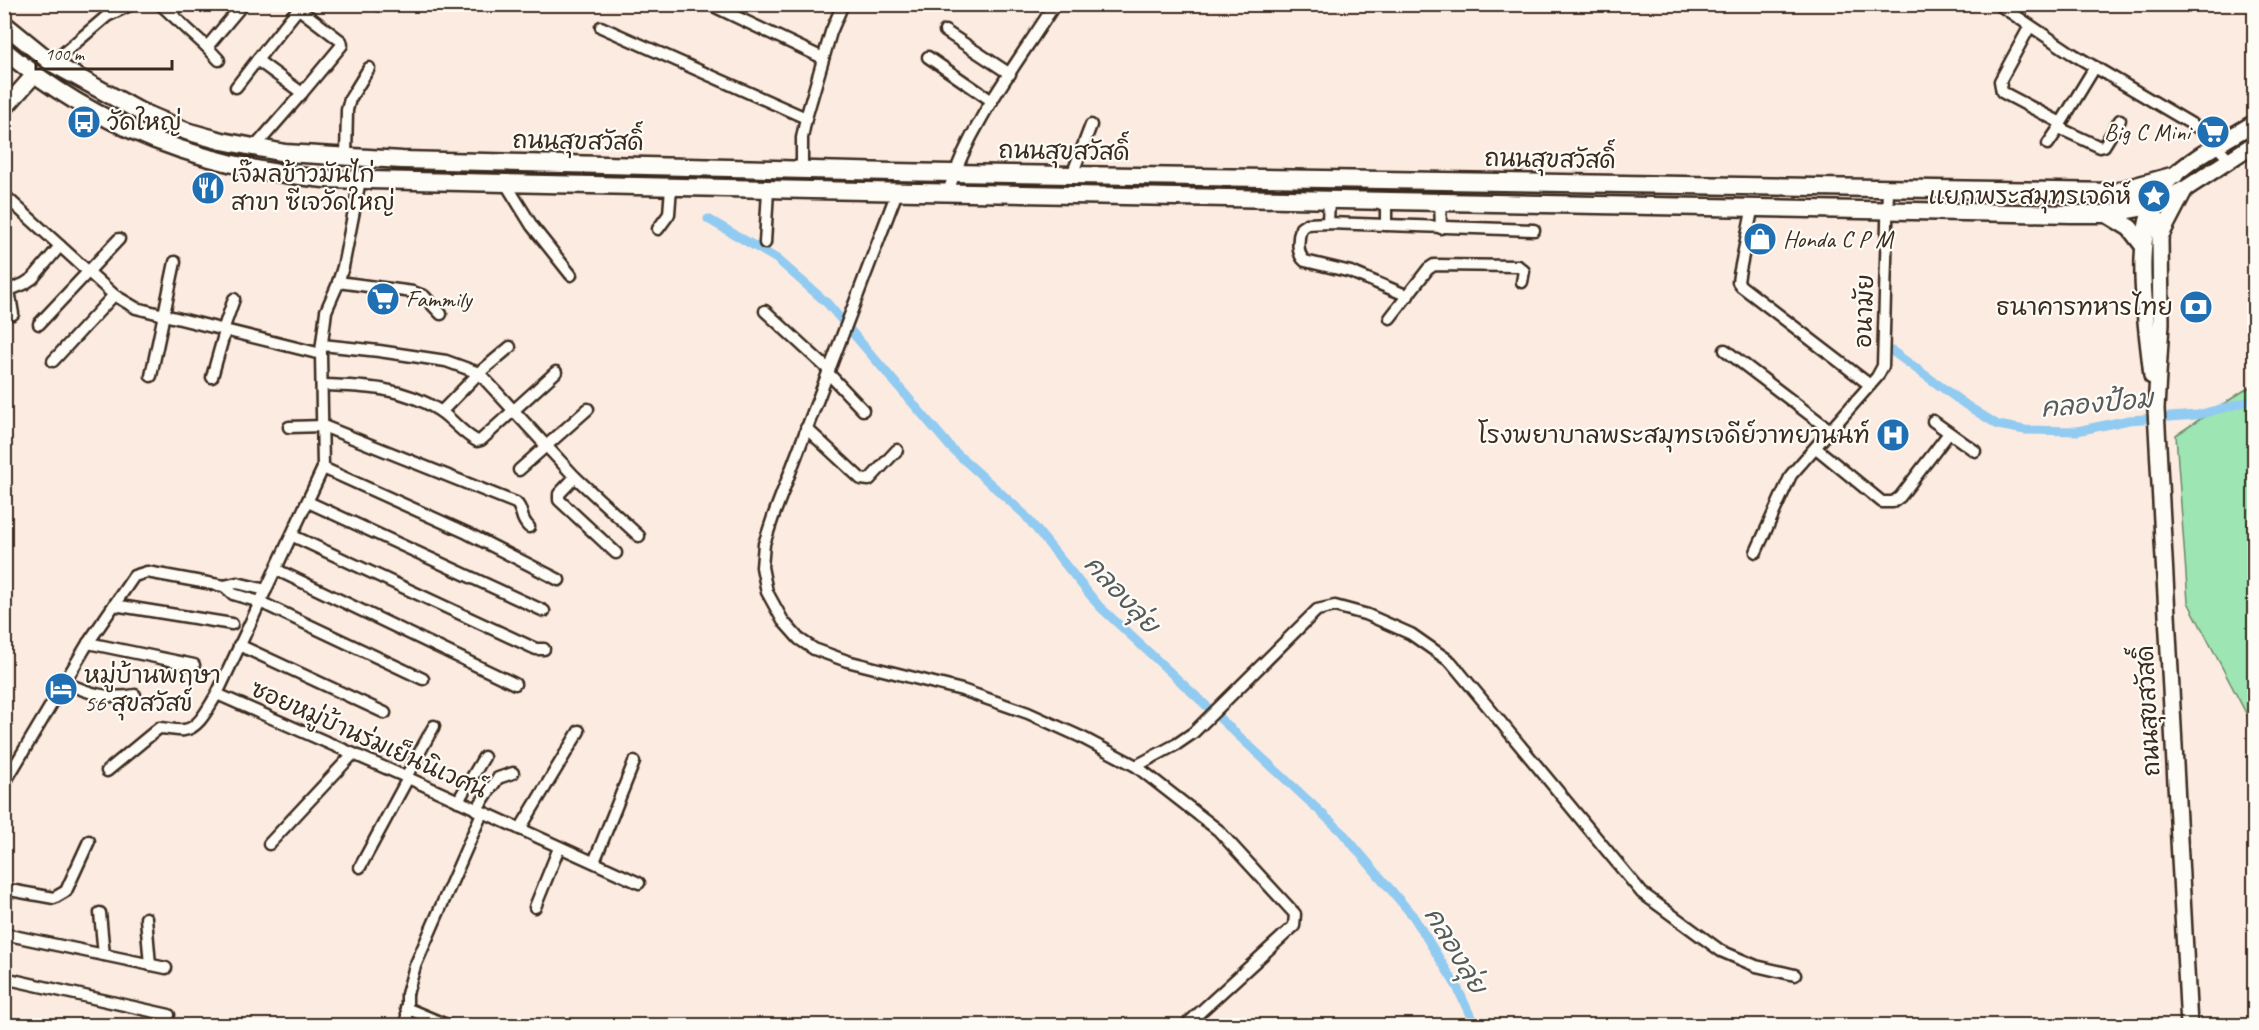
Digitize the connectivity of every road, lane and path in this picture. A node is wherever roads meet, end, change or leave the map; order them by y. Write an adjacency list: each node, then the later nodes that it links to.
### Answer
1 (132, 4): 21 (street)
2 (160, 4): 10 (street)
3 (180, 4): 10 (street)
4 (243, 4): 15 (street)
5 (709, 4): 18 (street)
6 (1055, 4): 24 (street)
7 (1998, 4): 12 (street)
8 (838, 6): 18 (street)
9 (301, 7): 20 (street); 27 (street)
10 (171, 14): 15 (street)
11 (4, 24): 21 (main road, ถนนสุขสวัสดิ์)
12 (2030, 26): 22 (street); 34 (street)
13 (601, 27): 30 (street)
14 (945, 31): 24 (street)
15 (207, 47): 19 (street)
16 (4, 50): 25 (main road, ถนนสุขสวัสดิ์)
17 (928, 57): 28 (street)
18 (823, 58): 30 (street)
19 (219, 60)
20 (257, 60): 26 (street); 27 (street)
21 (52, 63): 38 (main road, ถนนสุขสวัสดิ์)
22 (2096, 67): 34 (street); 36 (street)
23 (369, 68): 39 (street)
24 (1010, 74): 28 (street)
25 (34, 75): 29 (main road); 45 (main road, ถนนสุขสวัสดิ์)
26 (236, 87)
27 (302, 93): 38 (street)
28 (992, 101): 42 (street)
29 (4, 109)
30 (806, 118): 41 (street)
31 (2120, 120): 34 (street)
32 (2254, 123): 36 (main road, ถนนสุขสวัสดิ์)
33 (1091, 125): 43 (street)
34 (2060, 126): 35 (street)
35 (2048, 144)
36 (2218, 146): 40 (street); 44 (main road, ถนนสุขสวัสดิ์)
37 (2253, 147): 40 (main road, ถนนสุขสวัสดิ์)
38 (254, 148): 39 (main road, ถนนสุขสวัสดิ์)
39 (346, 157): 41 (main road, ถนนสุขสวัสดิ์)
40 (2229, 160): 50 (main road, ถนนสุขสวัสดิ์)
41 (802, 170): 42 (main road, ถนนสุขสวัสดิ์)
42 (954, 173): 43 (main road, ถนนสุขสวัสดิ์); 52 (street)
43 (1072, 175): 49 (main road, ถนนสุขสวัสดิ์)
44 (2175, 175): 53 (main road); 59 (main road, ถนนสุขสวัสดิ์)
45 (360, 180): 46 (main road, ถนนสุขสวัสดิ์); 75 (street, ซอยหมู่บ้านร่มเย็นนิเวศน์)
46 (506, 184): 47 (main road, ถนนสุขสวัสดิ์); 74 (street)
47 (670, 187): 48 (main road, ถนนสุขสวัสดิ์); 65 (street)
48 (768, 189): 51 (main road, ถนนสุขสวัสดิ์); 69 (street)
49 (1888, 189): 53 (main road, ถนนสุขสวัสดิ์); 60 (street, อนามัย)
50 (2185, 189): 59 (main road, ถนนสุขสวัสดิ์); 67 (main road)
51 (897, 192): 52 (main road, ถนนสุขสวัสดิ์); 93 (street)
52 (948, 192): 55 (main road, ถนนสุขสวัสดิ์)
53 (2115, 192): 59 (main road, ถนนสุขสวัสดิ์)
54 (4, 195): 71 (street)
55 (1329, 199): 56 (main road, ถนนสุขสวัสดิ์); 62 (street)
56 (1386, 200): 57 (main road, ถนนสุขสวัสดิ์); 63 (street)
57 (1440, 201): 58 (main road, ถนนสุขสวัสดิ์); 64 (street)
58 (1753, 206): 60 (main road, ถนนสุขสวัสดิ์); 98 (street)
59 (2151, 206): 61 (main road, ถนนสุขสวัสดิ์); 67 (main road, ถนนสุขสวัสดิ์); 70 (main road, ถนนสุขสวัสดิ์)
60 (1888, 209): 61 (main road, ถนนสุขสวัสดิ์); 98 (street, อนามัย)
61 (2107, 214): 70 (main road)
62 (1328, 223): 63 (street); 78 (street)
63 (1386, 225): 64 (street)
64 (1441, 228): 66 (street)
65 (658, 229)
66 (1534, 230)
67 (2160, 237): 81 (main road, ถนนสุขสวัสดิ์)
68 (119, 239): 73 (street)
69 (765, 243)
70 (2143, 245): 81 (main road, ถนนสุขสวัสดิ์)
71 (60, 246): 73 (street); 82 (street)
72 (175, 262): 84 (street)
73 (88, 272): 77 (street); 86 (street)
74 (571, 275)
75 (338, 282): 83 (street); 89 (street, ซอยหมู่บ้านร่มเย็นนิเวศน์)
76 (1522, 282): 78 (street)
77 (114, 295): 84 (street); 91 (street)
78 (1408, 296): 85 (street)
79 (234, 299): 87 (street)
80 (765, 310): 93 (street)
81 (2153, 313): 176 (main road, ถนนสุขสวัสดิ์)
82 (13, 314)
83 (441, 314)
84 (164, 315): 87 (street); 95 (street)
85 (1390, 318)
86 (39, 324)
87 (224, 331): 89 (street); 96 (street)
88 (510, 347): 94 (street)
89 (321, 350): 94 (street); 97 (street, ซอยหมู่บ้านร่มเย็นนิเวศน์)
90 (1725, 350): 107 (street)
91 (53, 361)
92 (555, 372): 100 (street)
93 (829, 372): 101 (street); 106 (street)
94 (479, 373): 100 (street); 102 (street)
95 (152, 376)
96 (212, 377)
97 (322, 385): 102 (street); 104 (street, ซอยหมู่บ้านร่มเย็นนิเวศน์)
98 (1870, 385): 107 (street, อนามัย)
99 (588, 409): 109 (street)
100 (514, 410): 102 (street); 109 (street)
101 (864, 410)
102 (441, 412)
103 (1933, 421): 108 (street)
104 (323, 426): 105 (street); 113 (street, ซอยหมู่บ้านร่มเย็นนิเวศน์); 117 (street)
105 (289, 427)
106 (807, 428): 111 (street); 145 (street)
107 (1830, 430): 110 (street, อนามัย)
108 (1949, 433): 110 (street); 112 (street)
109 (548, 446): 114 (street); 115 (street)
110 (1816, 448): 120 (street, อนามัย)
111 (897, 450)
112 (1975, 451)
113 (323, 468): 116 (street, ซอยหมู่บ้านร่มเย็นนิเวศน์); 123 (street)
114 (519, 470)
115 (575, 477): 119 (street); 121 (street)
116 (308, 502): 118 (street, ซอยหมู่บ้านร่มเย็นนิเวศน์); 128 (street)
117 (529, 527)
118 (293, 536): 122 (street, ซอยหมู่บ้านร่มเย็นนิเวศน์); 132 (street)
119 (639, 536)
120 (1756, 552)
121 (616, 553)
122 (277, 570): 125 (street, ซอยหมู่บ้านร่มเย็นนิเวศน์); 136 (street)
123 (559, 580)
124 (224, 586): 125 (street); 126 (street); 127 (street)
125 (266, 590): 126 (street, ซอยหมู่บ้านร่มเย็นนิเวศน์)
126 (260, 602): 131 (street, ซอยหมู่บ้านร่มเย็นนิเวศน์); 134 (street)
127 (114, 605): 129 (street); 130 (street)
128 (544, 611)
129 (232, 624)
130 (88, 643): 133 (street); 135 (street)
131 (239, 645): 137 (street, ซอยหมู่บ้านร่มเย็นนิเวศน์); 139 (street)
132 (544, 649)
133 (194, 665)
134 (423, 679)
135 (64, 682): 138 (street); 149 (street)
136 (515, 684)
137 (217, 694): 142 (street, ซอยหมู่บ้านร่มเย็นนิเวศน์); 146 (street)
138 (135, 695)
139 (385, 713)
140 (434, 726): 148 (street)
141 (579, 730): 152 (street)
142 (353, 754): 148 (street, ซอยหมู่บ้านร่มเย็นนิเวศน์); 154 (street)
143 (484, 757): 150 (street)
144 (634, 762): 156 (street)
145 (1136, 766): 167 (street); 175 (street)
146 (107, 771)
147 (513, 773): 151 (street)
148 (407, 778): 150 (street, ซอยหมู่บ้านร่มเย็นนิเวศน์); 157 (street)
149 (5, 783)
150 (458, 801): 151 (street, ซอยหมู่บ้านร่มเย็นนิเวศน์)
151 (479, 811): 152 (street, ซอยหมู่บ้านร่มเย็นนิเวศน์); 169 (street)
152 (520, 829): 155 (street, ซอยหมู่บ้านร่มเย็นนิเวศน์)
153 (89, 841): 159 (street)
154 (269, 844)
155 (559, 848): 156 (street, ซอยหมู่บ้านร่มเย็นนิเวศน์); 160 (street)
156 (594, 862): 158 (street, ซอยหมู่บ้านร่มเย็นนิเวศน์)
157 (360, 867)
158 (639, 883)
159 (4, 889)
160 (535, 907)
161 (100, 913): 164 (street)
162 (146, 918): 165 (street)
163 (4, 934): 164 (street)
164 (104, 955): 165 (street)
165 (150, 965): 166 (street)
166 (166, 968)
167 (1795, 975)
168 (4, 978): 170 (street)
169 (406, 1008): 173 (street); 174 (street)
170 (169, 1016)
171 (4, 1023): 172 (street)
172 (15, 1026)
173 (407, 1026)
174 (449, 1026)
175 (1185, 1026)
176 (2189, 1026)

